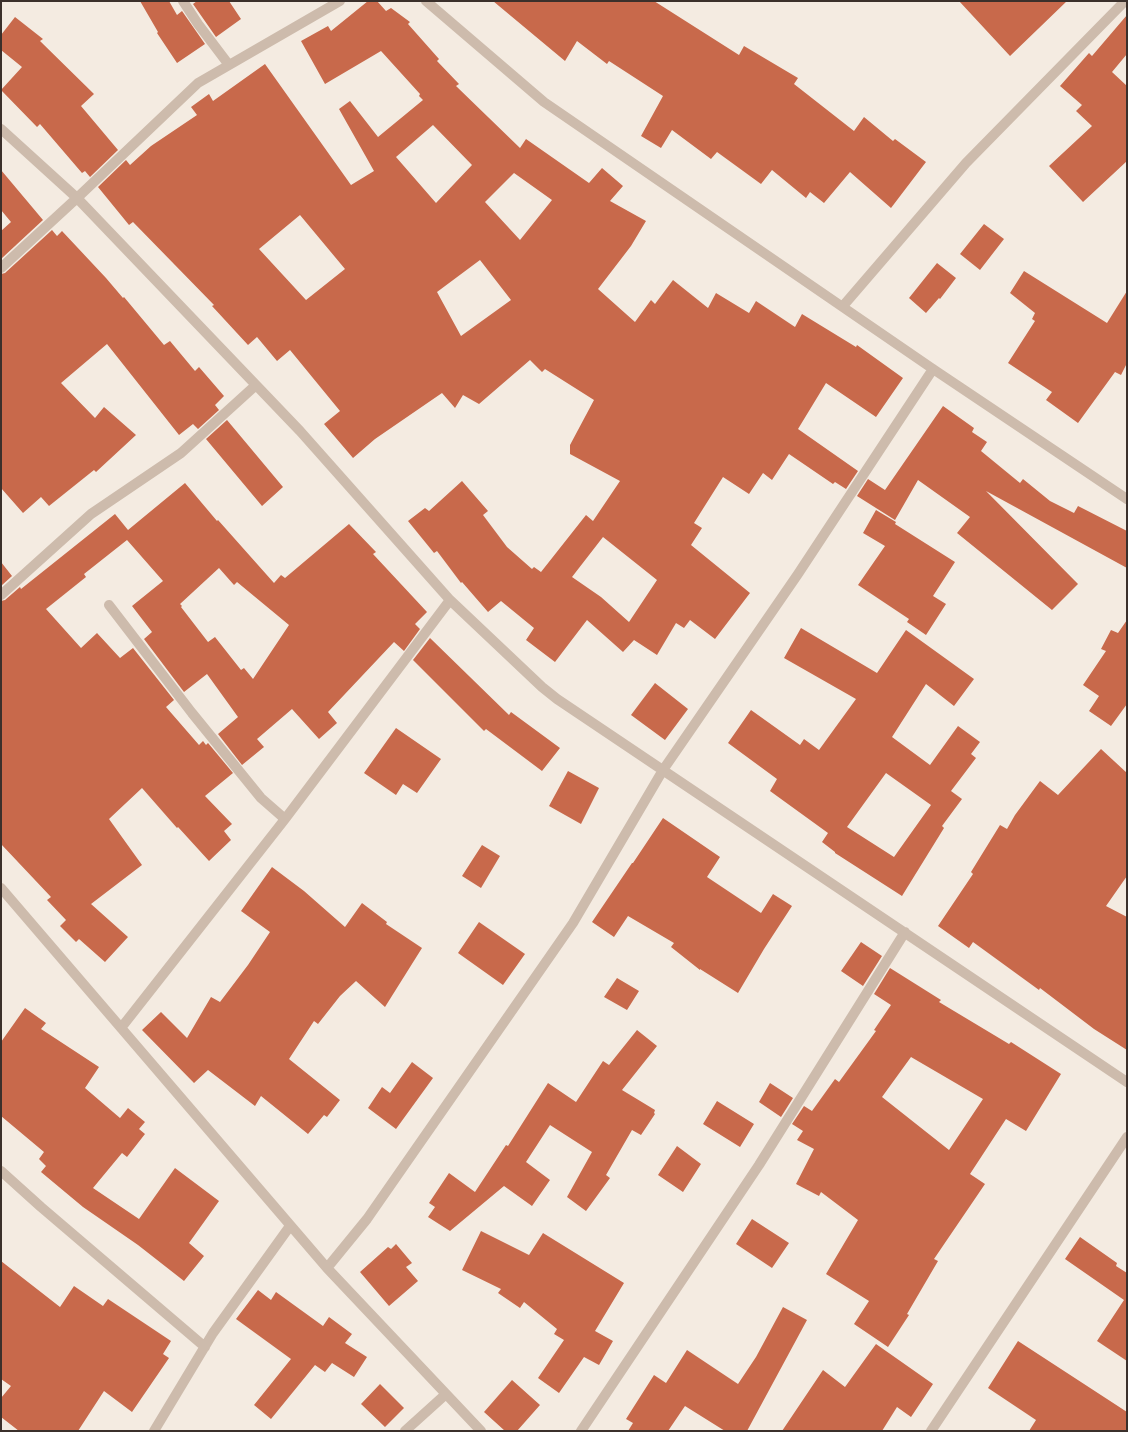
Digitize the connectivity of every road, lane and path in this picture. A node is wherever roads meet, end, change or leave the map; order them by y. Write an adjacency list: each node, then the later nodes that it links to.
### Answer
1 (183, 1): 5 (street)
2 (340, 1): 5 (street)
3 (426, 1): 9 (street)
4 (1125, 1): 9 (street)
5 (229, 65): 7 (street)
6 (1, 129): 7 (street)
7 (77, 198): 8 (street); 11 (street)
8 (1, 268)
9 (842, 306): 10 (street)
10 (933, 369): 12 (street); 16 (street)
11 (256, 384): 13 (street); 14 (street)
12 (1127, 499)
13 (1, 595)
14 (450, 600): 16 (street); 17 (street)
15 (110, 605): 17 (street)
16 (663, 770): 19 (street); 25 (street)
17 (285, 819): 20 (street)
18 (1, 888): 20 (street)
19 (905, 932): 21 (street); 31 (street)
20 (121, 1028): 24 (street)
21 (1127, 1082)
22 (1127, 1137): 32 (street)
23 (1, 1170): 26 (street)
24 (290, 1226): 25 (street); 26 (street)
25 (327, 1268): 27 (street)
26 (205, 1347): 28 (street)
27 (446, 1394): 29 (street); 30 (street)
28 (154, 1431)
29 (405, 1431)
30 (481, 1431)
31 (581, 1431)
32 (930, 1431)

